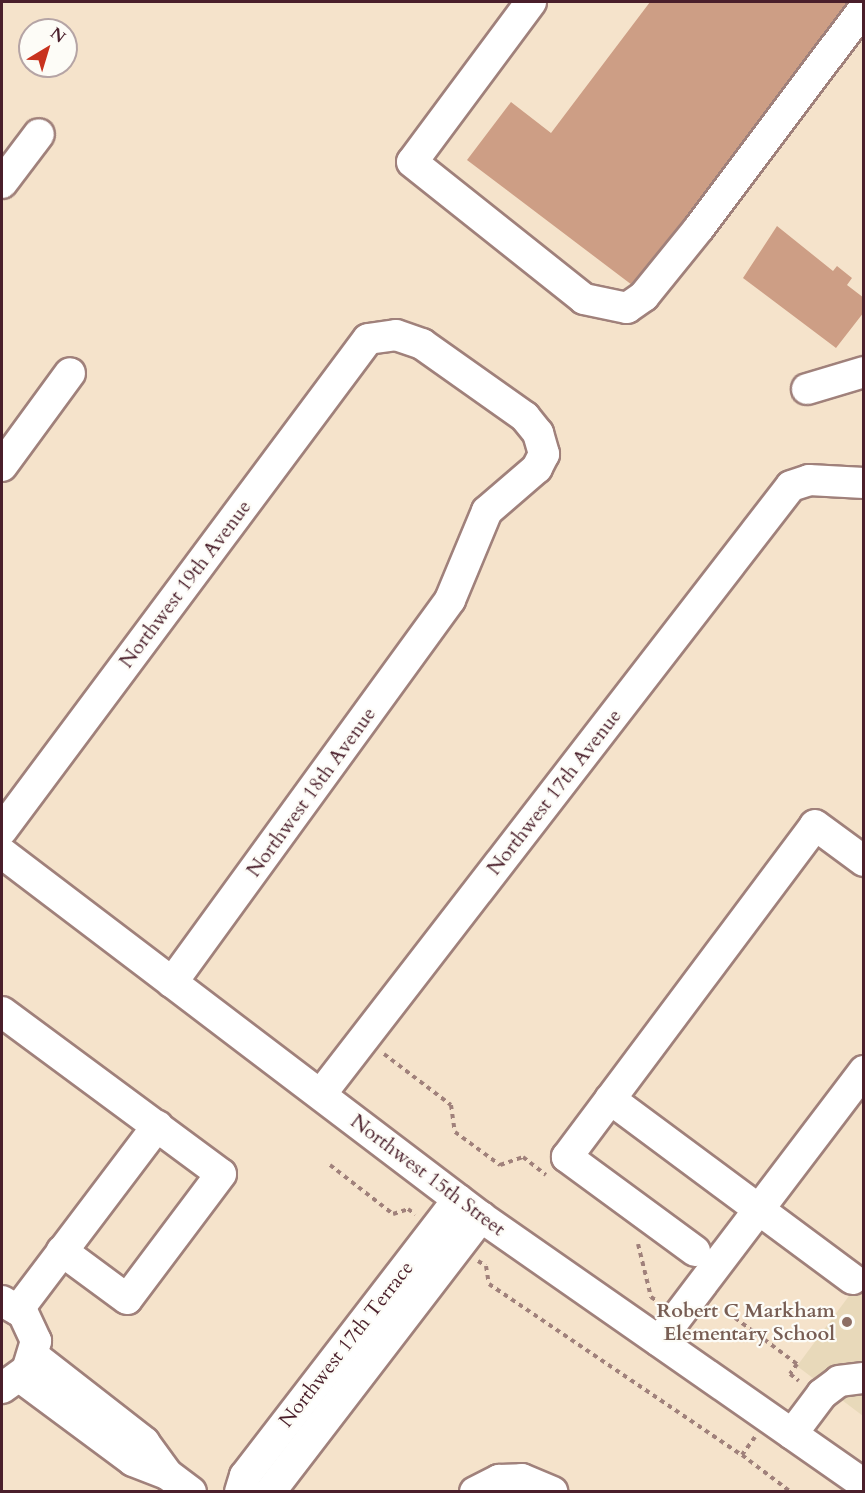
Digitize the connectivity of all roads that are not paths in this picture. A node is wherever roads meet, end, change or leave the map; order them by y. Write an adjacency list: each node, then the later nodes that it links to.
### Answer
1 (531, 2): 2 (street)
2 (864, 8)
3 (39, 134): 4 (street)
4 (2, 183)
5 (368, 339): 11 (street, Northwest 19th Avenue); 14 (street, Northwest 18th Avenue)
6 (864, 372): 8 (street)
7 (70, 373): 9 (street)
8 (807, 389)
9 (2, 466)
10 (864, 483): 17 (street, Northwest 17th Avenue)
11 (2, 830)
12 (2, 854): 14 (street, Northwest 15th Street)
13 (864, 861): 18 (street)
14 (172, 983): 17 (street, Northwest 15th Street)
15 (2, 1012): 19 (street)
16 (864, 1071): 21 (street)
17 (321, 1094): 20 (street, Northwest 15th Street)
18 (610, 1099): 21 (street); 23 (street)
19 (157, 1126): 22 (street); 22 (street)
20 (469, 1208): 26 (street, Northwest 15th Street); 32 (street, Northwest 17th Terrace); 33 (street, Northwest 17th Terrace)
21 (758, 1210): 24 (street); 26 (street)
22 (62, 1251): 25 (street)
23 (695, 1251)
24 (852, 1280)
25 (10, 1305): 27 (street)
26 (659, 1341): 29 (street, Northwest 15th Street)
27 (19, 1374): 31 (street)
28 (864, 1378): 29 (street)
29 (780, 1426): 30 (street, Northwest 15th Street)
30 (864, 1484)
31 (191, 1491)
32 (240, 1491)
33 (270, 1491)
34 (475, 1491): 35 (street)
35 (552, 1491)

